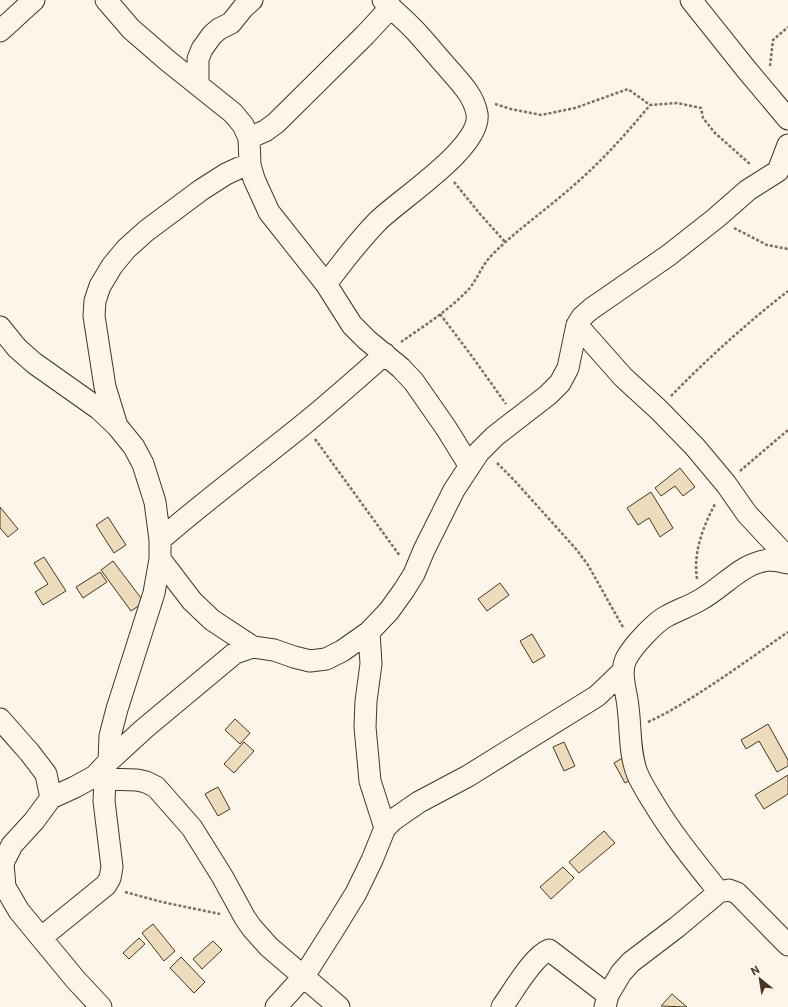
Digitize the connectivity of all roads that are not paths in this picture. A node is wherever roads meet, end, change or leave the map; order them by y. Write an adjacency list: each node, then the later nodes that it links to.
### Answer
1 (34, 0): 6 (street)
2 (106, 0): 7 (street)
3 (252, 0): 7 (street)
4 (691, 0): 8 (street)
5 (387, 4): 9 (street); 13 (street)
6 (0, 31)
7 (198, 85): 9 (street)
8 (788, 119)
9 (249, 138): 11 (street)
10 (788, 145): 12 (street)
11 (250, 165): 13 (street); 17 (street)
12 (779, 173): 14 (street)
13 (326, 284): 16 (street)
14 (577, 326): 18 (street); 20 (street)
15 (0, 327): 17 (street)
16 (385, 354): 18 (street); 19 (street)
17 (117, 426): 19 (street)
18 (474, 459): 22 (street)
19 (160, 549): 23 (street); 26 (street)
20 (788, 558)
21 (788, 563): 24 (street)
22 (369, 632): 23 (street); 28 (street)
23 (253, 647): 26 (street)
24 (622, 672): 28 (street); 30 (street)
25 (0, 719): 27 (street)
26 (103, 772): 27 (street); 32 (street); 33 (street)
27 (52, 798): 29 (street)
28 (385, 828): 33 (street)
29 (6, 848): 32 (street)
30 (719, 892): 31 (street); 34 (street)
31 (785, 935)
32 (42, 937): 35 (street)
33 (304, 976): 36 (street); 37 (street)
34 (606, 1001): 38 (street)
35 (101, 1007)
36 (276, 1007)
37 (339, 1007)
38 (502, 1007)

